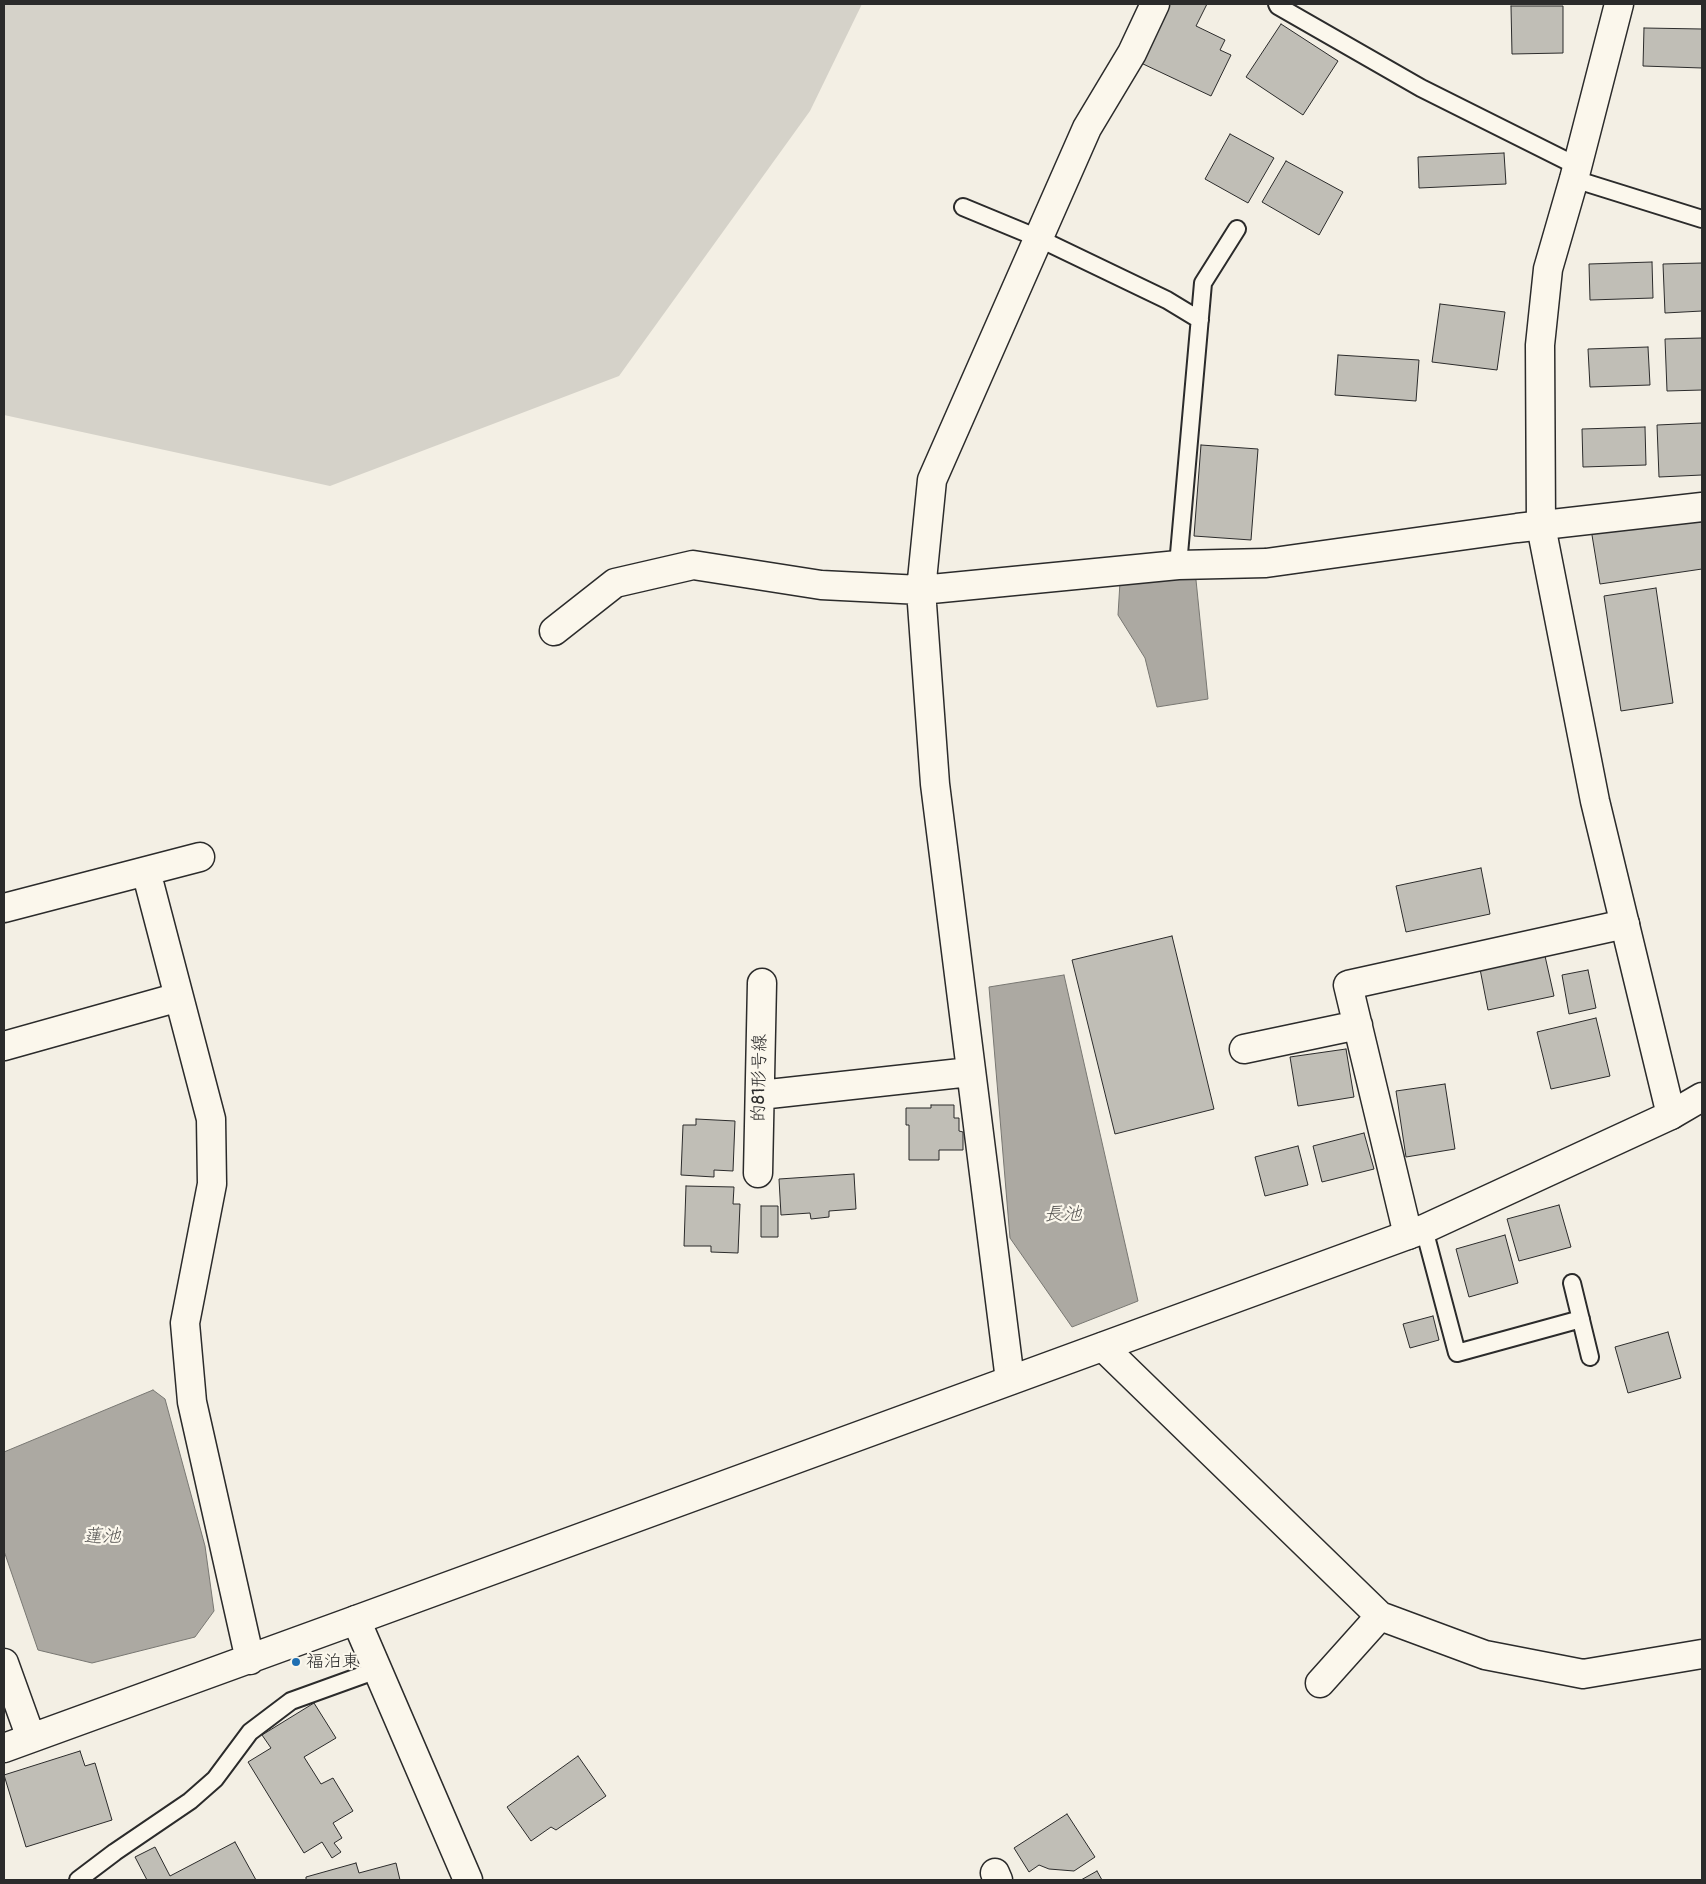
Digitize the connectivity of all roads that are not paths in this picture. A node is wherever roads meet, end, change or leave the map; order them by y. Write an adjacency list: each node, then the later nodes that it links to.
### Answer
1 (1154, 4): 8 (street)
2 (1277, 4): 4 (lane)
3 (1619, 4): 4 (street)
4 (1576, 172): 6 (lane); 11 (street)
5 (963, 207): 8 (lane)
6 (1702, 219)
7 (1238, 229): 9 (lane)
8 (1038, 238): 9 (lane); 13 (street)
9 (1200, 320): 12 (lane)
10 (1702, 507): 11 (street)
11 (1541, 526): 12 (street); 18 (street)
12 (1178, 565): 13 (street)
13 (921, 590): 14 (street); 24 (street)
14 (554, 631)
15 (200, 856): 16 (street)
16 (146, 871): 17 (street); 20 (street)
17 (4, 908)
18 (1625, 924): 21 (street); 27 (street)
19 (762, 983): 25 (street, 的81形号線)
20 (179, 997): 22 (street); 38 (street)
21 (1358, 1025): 23 (street); 29 (street)
22 (4, 1046)
23 (1244, 1049)
24 (970, 1072): 25 (street); 34 (street)
25 (760, 1094): 28 (street, 的81形号線)
26 (1702, 1097): 27 (street)
27 (1671, 1115): 29 (street)
28 (758, 1173)
29 (1416, 1232): 31 (lane); 32 (street)
30 (1572, 1283): 31 (lane)
31 (1581, 1319): 33 (lane)
32 (1103, 1347): 34 (street); 35 (street)
33 (1590, 1357)
34 (1010, 1380): 36 (street)
35 (1380, 1616): 37 (street); 41 (street)
36 (356, 1620): 38 (street); 40 (street)
37 (1702, 1654)
38 (250, 1660): 42 (street)
39 (4, 1663): 42 (street)
40 (377, 1670): 44 (lane); 45 (street)
41 (1320, 1683)
42 (31, 1738): 43 (street)
43 (4, 1748)
44 (78, 1880)
45 (468, 1880)

